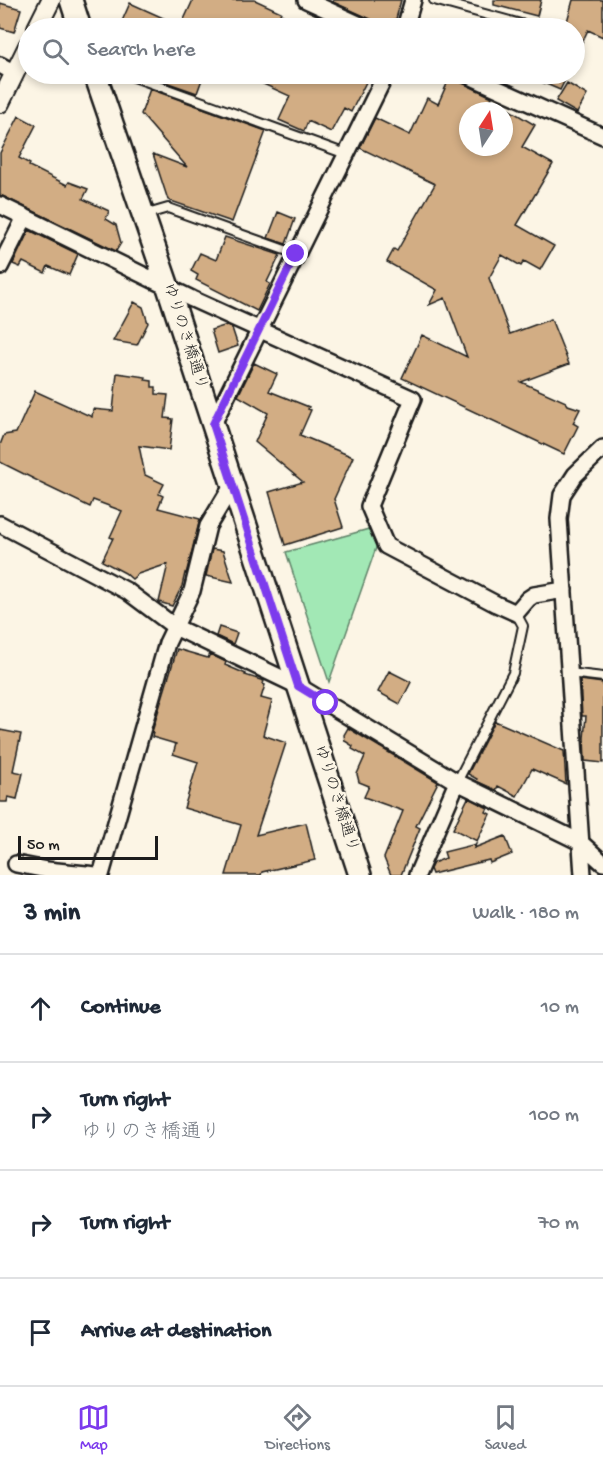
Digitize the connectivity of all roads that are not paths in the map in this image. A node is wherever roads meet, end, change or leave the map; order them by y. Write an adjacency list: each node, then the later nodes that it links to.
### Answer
1 (51, 0): 6 (street)
2 (71, 0): 7 (main road)
3 (306, 0): 8 (street)
4 (413, 0): 9 (street)
5 (434, 0): 10 (lane)
6 (42, 18)
7 (77, 18)
8 (345, 18)
9 (408, 18)
10 (499, 18)
11 (16, 64): 16 (street)
12 (97, 84): 20 (main road, ゆりのき橋通り)
13 (154, 84): 18 (lane)
14 (381, 84): 18 (street)
15 (487, 84): 17 (street)
16 (0, 103)
17 (603, 136)
18 (346, 154): 22 (street)
19 (0, 205): 21 (street)
20 (143, 215): 22 (lane); 24 (main road, ゆりのき橋通り)
21 (25, 217): 23 (street); 24 (street)
22 (296, 254): 25 (street)
23 (0, 267)
24 (168, 287): 25 (street); 26 (main road, ゆりのき橋通り)
25 (258, 330): 26 (street); 31 (street)
26 (213, 424): 28 (main road, ゆりのき橋通り)
27 (603, 448): 30 (street)
28 (232, 486): 32 (street); 35 (main road, ゆりのき橋通り)
29 (0, 525): 32 (street)
30 (564, 590): 31 (street); 33 (street)
31 (516, 613): 36 (lane)
32 (175, 627): 35 (street); 41 (street)
33 (569, 673): 34 (lane); 37 (street)
34 (603, 677)
35 (298, 686): 36 (street); 42 (main road, ゆりのき橋通り)
36 (457, 782): 37 (street); 43 (street)
37 (580, 842): 38 (street); 44 (street)
38 (603, 863)
39 (16, 864): 40 (street)
40 (96, 875)
41 (101, 875)
42 (360, 875)
43 (417, 875)
44 (583, 875)

